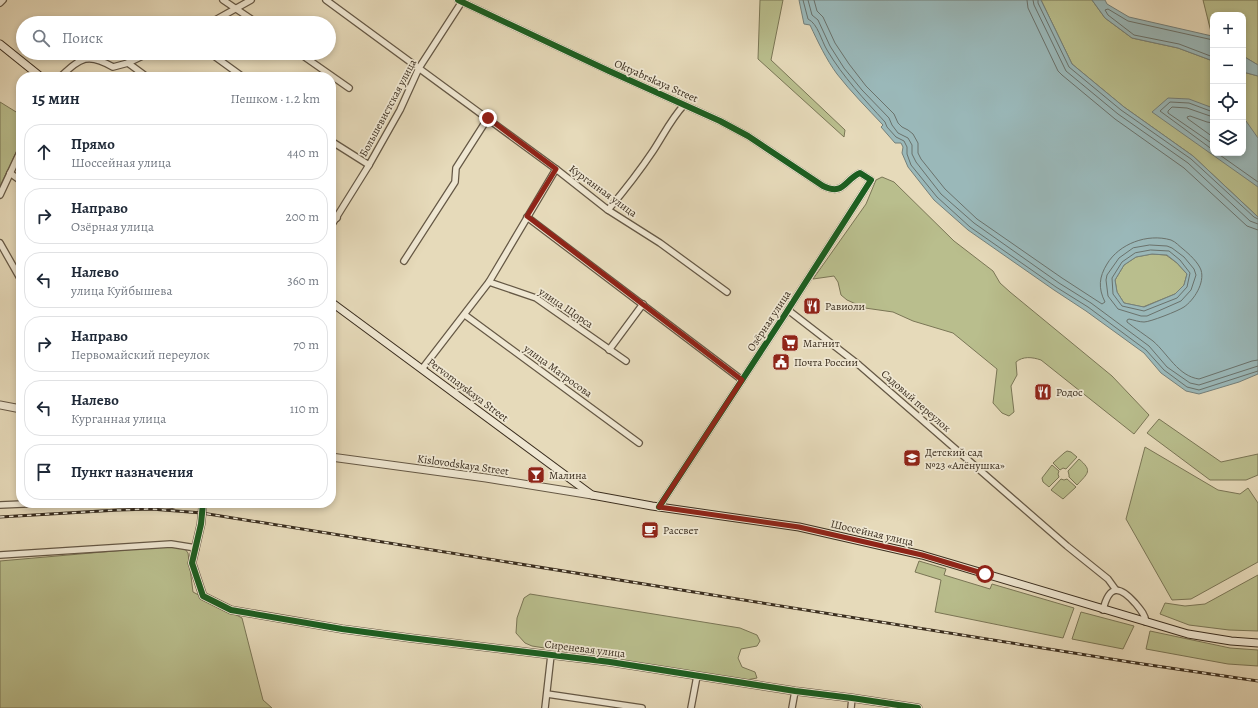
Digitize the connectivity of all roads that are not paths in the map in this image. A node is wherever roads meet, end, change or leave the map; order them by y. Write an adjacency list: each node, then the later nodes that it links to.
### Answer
1 (3, 0): 6 (street)
2 (223, 0): 7 (street)
3 (251, 0): 7 (street)
4 (326, 0): 19 (street, Курганная улица)
5 (461, 1): 19 (street, Большевистская улица); 27 (street, Oktyabrskaya Street)
6 (0, 4)
7 (237, 9): 8 (street); 9 (street)
8 (224, 16)
9 (247, 16)
10 (0, 44): 11 (street)
11 (16, 57)
12 (20, 60): 20 (street)
13 (81, 60): 21 (street)
14 (102, 60): 18 (street)
15 (134, 60): 18 (street)
16 (220, 60): 23 (street)
17 (309, 60): 24 (street)
18 (128, 63): 22 (street)
19 (419, 68): 28 (street, Курганная улица); 31 (street, Большевистская улица)
20 (35, 72)
21 (66, 72)
22 (140, 72)
23 (236, 72)
24 (326, 72)
25 (336, 79): 26 (street)
26 (348, 88)
27 (684, 105): 35 (street, Oktyabrskaya Street); 37 (street)
28 (488, 118): 32 (street, Курганная улица); 41 (street)
29 (336, 143): 31 (street)
30 (16, 160): 33 (street)
31 (369, 166): 39 (street, Большевистская улица)
32 (556, 169): 37 (street, Курганная улица); 38 (street)
33 (10, 173): 34 (street); 36 (street)
34 (16, 177)
35 (838, 189): 47 (street, Озёрная улица)
36 (0, 195)
37 (608, 210): 44 (street, Курганная улица)
38 (527, 216): 43 (street); 45 (street)
39 (337, 218)
40 (0, 243): 42 (street)
41 (404, 261)
42 (16, 271)
43 (489, 282): 48 (street); 49 (street, улица Щорса)
44 (727, 292)
45 (643, 304): 49 (street); 52 (street)
46 (336, 306): 51 (street, Pervomayskaya Street)
47 (788, 310): 52 (street, Озёрная улица); 64 (street, Садовый переулок)
48 (465, 315): 51 (street); 55 (street, улица Матросова)
49 (609, 350): 50 (street, улица Щорса)
50 (626, 362)
51 (422, 369): 57 (street, Pervomayskaya Street)
52 (742, 380): 60 (street, Озёрная улица)
53 (0, 405): 54 (street)
54 (16, 407)
55 (639, 443)
56 (336, 458): 57 (street, Kislovodskaya Street)
57 (592, 495): 60 (street, Шоссейная улица)
58 (16, 504): 59 (street)
59 (0, 505)
60 (659, 507): 65 (street, Шоссейная улица)
61 (203, 508): 62 (street, Сиреневая улица)
62 (196, 548): 63 (street); 68 (street, Сиреневая улица)
63 (0, 555)
64 (1116, 590): 65 (street); 66 (street, Садовый переулок)
65 (1103, 610): 66 (street, Шоссейная улица)
66 (1146, 622): 67 (street, Шоссейная улица)
67 (1258, 643)
68 (551, 655): 69 (street, Сиреневая улица); 71 (street)
69 (697, 676): 70 (street, Сиреневая улица); 76 (street)
70 (795, 691): 72 (street, Сиреневая улица); 77 (street)
71 (547, 694): 74 (street); 75 (street)
72 (852, 698): 73 (street, Сиреневая улица); 78 (street)
73 (910, 707): 79 (street, Сиреневая улица)
74 (546, 708)
75 (642, 708)
76 (691, 708)
77 (792, 708)
78 (851, 708)
79 (918, 708)

